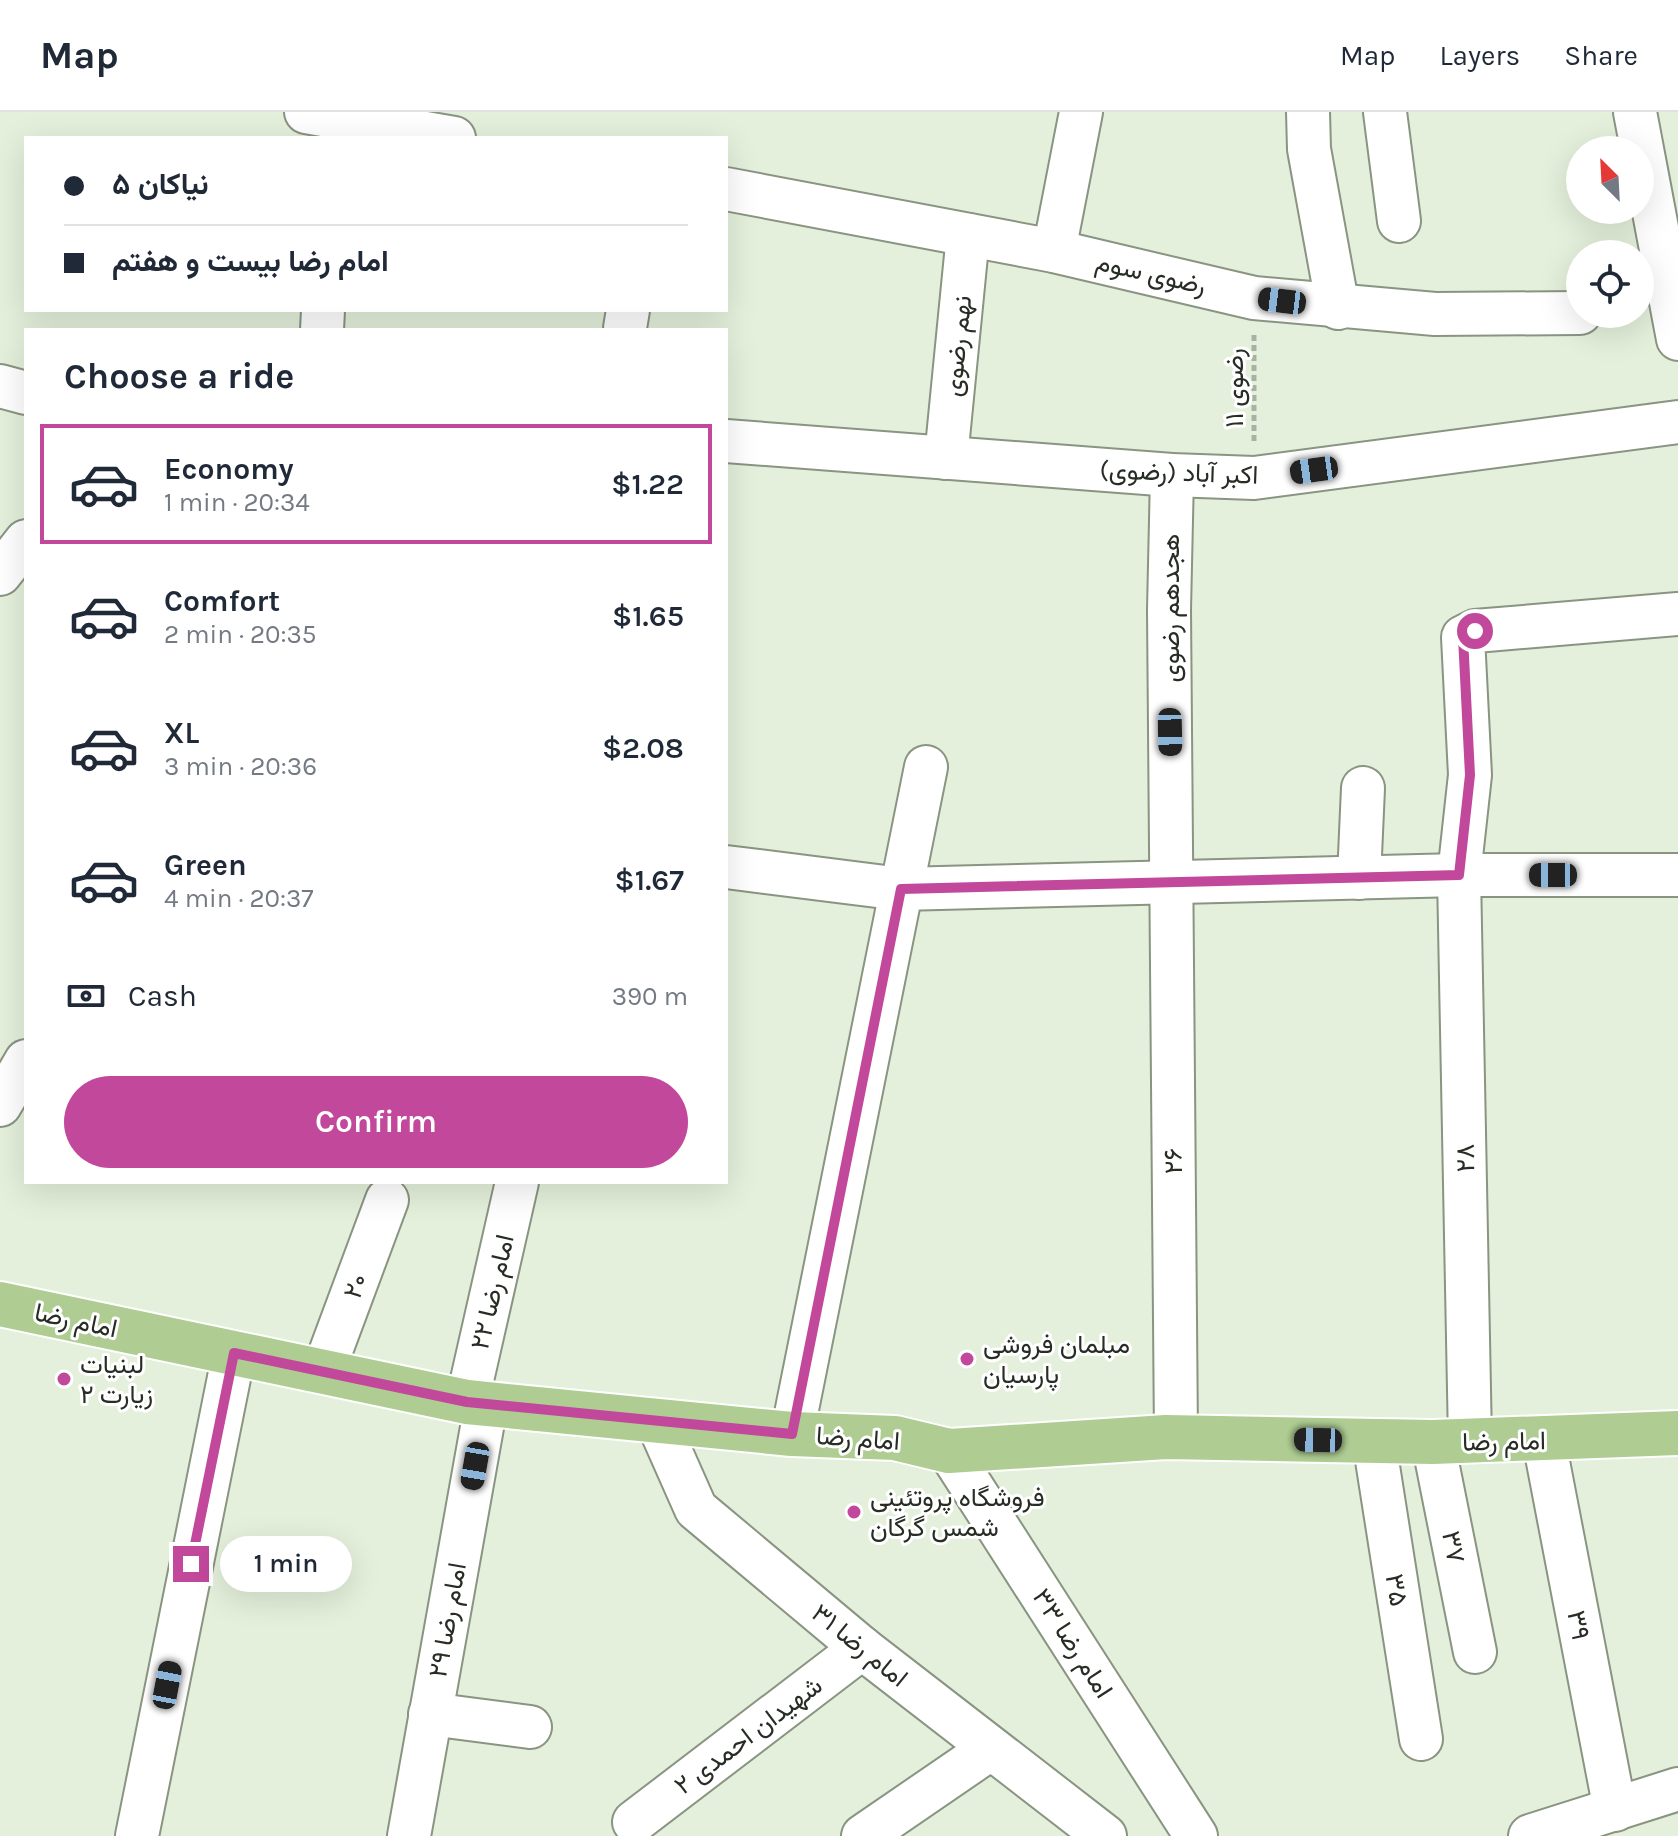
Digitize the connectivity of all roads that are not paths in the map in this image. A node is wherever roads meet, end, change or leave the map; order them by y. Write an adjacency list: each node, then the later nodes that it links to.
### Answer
1 (1081, 112): 10 (street)
2 (1308, 112): 11 (street)
3 (1385, 112): 8 (street)
4 (1635, 112): 13 (street)
5 (324, 122): 6 (street)
6 (438, 136)
7 (728, 189): 9 (street, رضوی سوم)
8 (1399, 221)
9 (968, 235): 10 (street, رضوی سوم); 18 (street, نهم رضوی)
10 (1054, 251): 11 (street, رضوی سوم)
11 (1338, 308): 12 (street, رضوی سوم)
12 (1566, 313)
13 (1678, 339)
14 (0, 386): 15 (street)
15 (24, 392)
16 (1678, 422): 19 (street, اکبر آباد (رضوی))
17 (728, 441): 18 (street, اکبر آباد (رضوی))
18 (946, 458): 19 (street, اکبر آباد (رضوی))
19 (1172, 475): 29 (street, هجدهم رضوی)
20 (24, 544): 21 (street)
21 (0, 574)
22 (1678, 614): 26 (street, ۲۸)
23 (926, 767): 30 (street)
24 (1363, 788): 28 (street)
25 (728, 867): 30 (street)
26 (1459, 875): 27 (street); 28 (street); 45 (street, ۲۸)
27 (1678, 875)
28 (1359, 878): 29 (street)
29 (1171, 884): 30 (street); 42 (street, ۲۶)
30 (901, 889): 41 (street)
31 (24, 1064): 32 (street)
32 (0, 1105)
33 (517, 1184): 38 (street, امام رضا ۲۲)
34 (387, 1200): 37 (street, ۲۰)
35 (0, 1304): 36 (main road, امام رضا)
36 (234, 1353): 37 (main road, امام رضا); 56 (street)
37 (323, 1372): 38 (main road, امام رضا)
38 (477, 1404): 39 (main road, امام رضا); 49 (street, امام رضا ۲۹)
39 (657, 1421): 41 (main road, امام رضا); 47 (street, امام رضا ۳۱)
40 (1678, 1433): 44 (main road, امام رضا)
41 (792, 1434): 46 (main road, امام رضا)
42 (1176, 1437): 43 (main road, امام رضا); 46 (main road, امام رضا)
43 (1374, 1441): 45 (main road, امام رضا); 51 (street, ۳۵)
44 (1544, 1441): 45 (main road, امام رضا); 54 (street, ۳۹)
45 (1451, 1442): 48 (street, ۳۷)
46 (949, 1451): 60 (street, امام رضا ۳۳)
47 (862, 1648): 52 (street, امام رضا ۳۱); 55 (street, ۲ شهیدان احمدی)
48 (1475, 1652)
49 (430, 1714): 50 (street); 57 (street, امام رضا ۲۹)
50 (530, 1727)
51 (1421, 1739)
52 (990, 1749): 58 (street); 59 (street, امام رضا ۳۱)
53 (1678, 1789): 54 (street)
54 (1615, 1810): 61 (street)
55 (634, 1822)
56 (137, 1836)
57 (409, 1836)
58 (863, 1836)
59 (1105, 1836)
60 (1196, 1836)
61 (1530, 1836)

